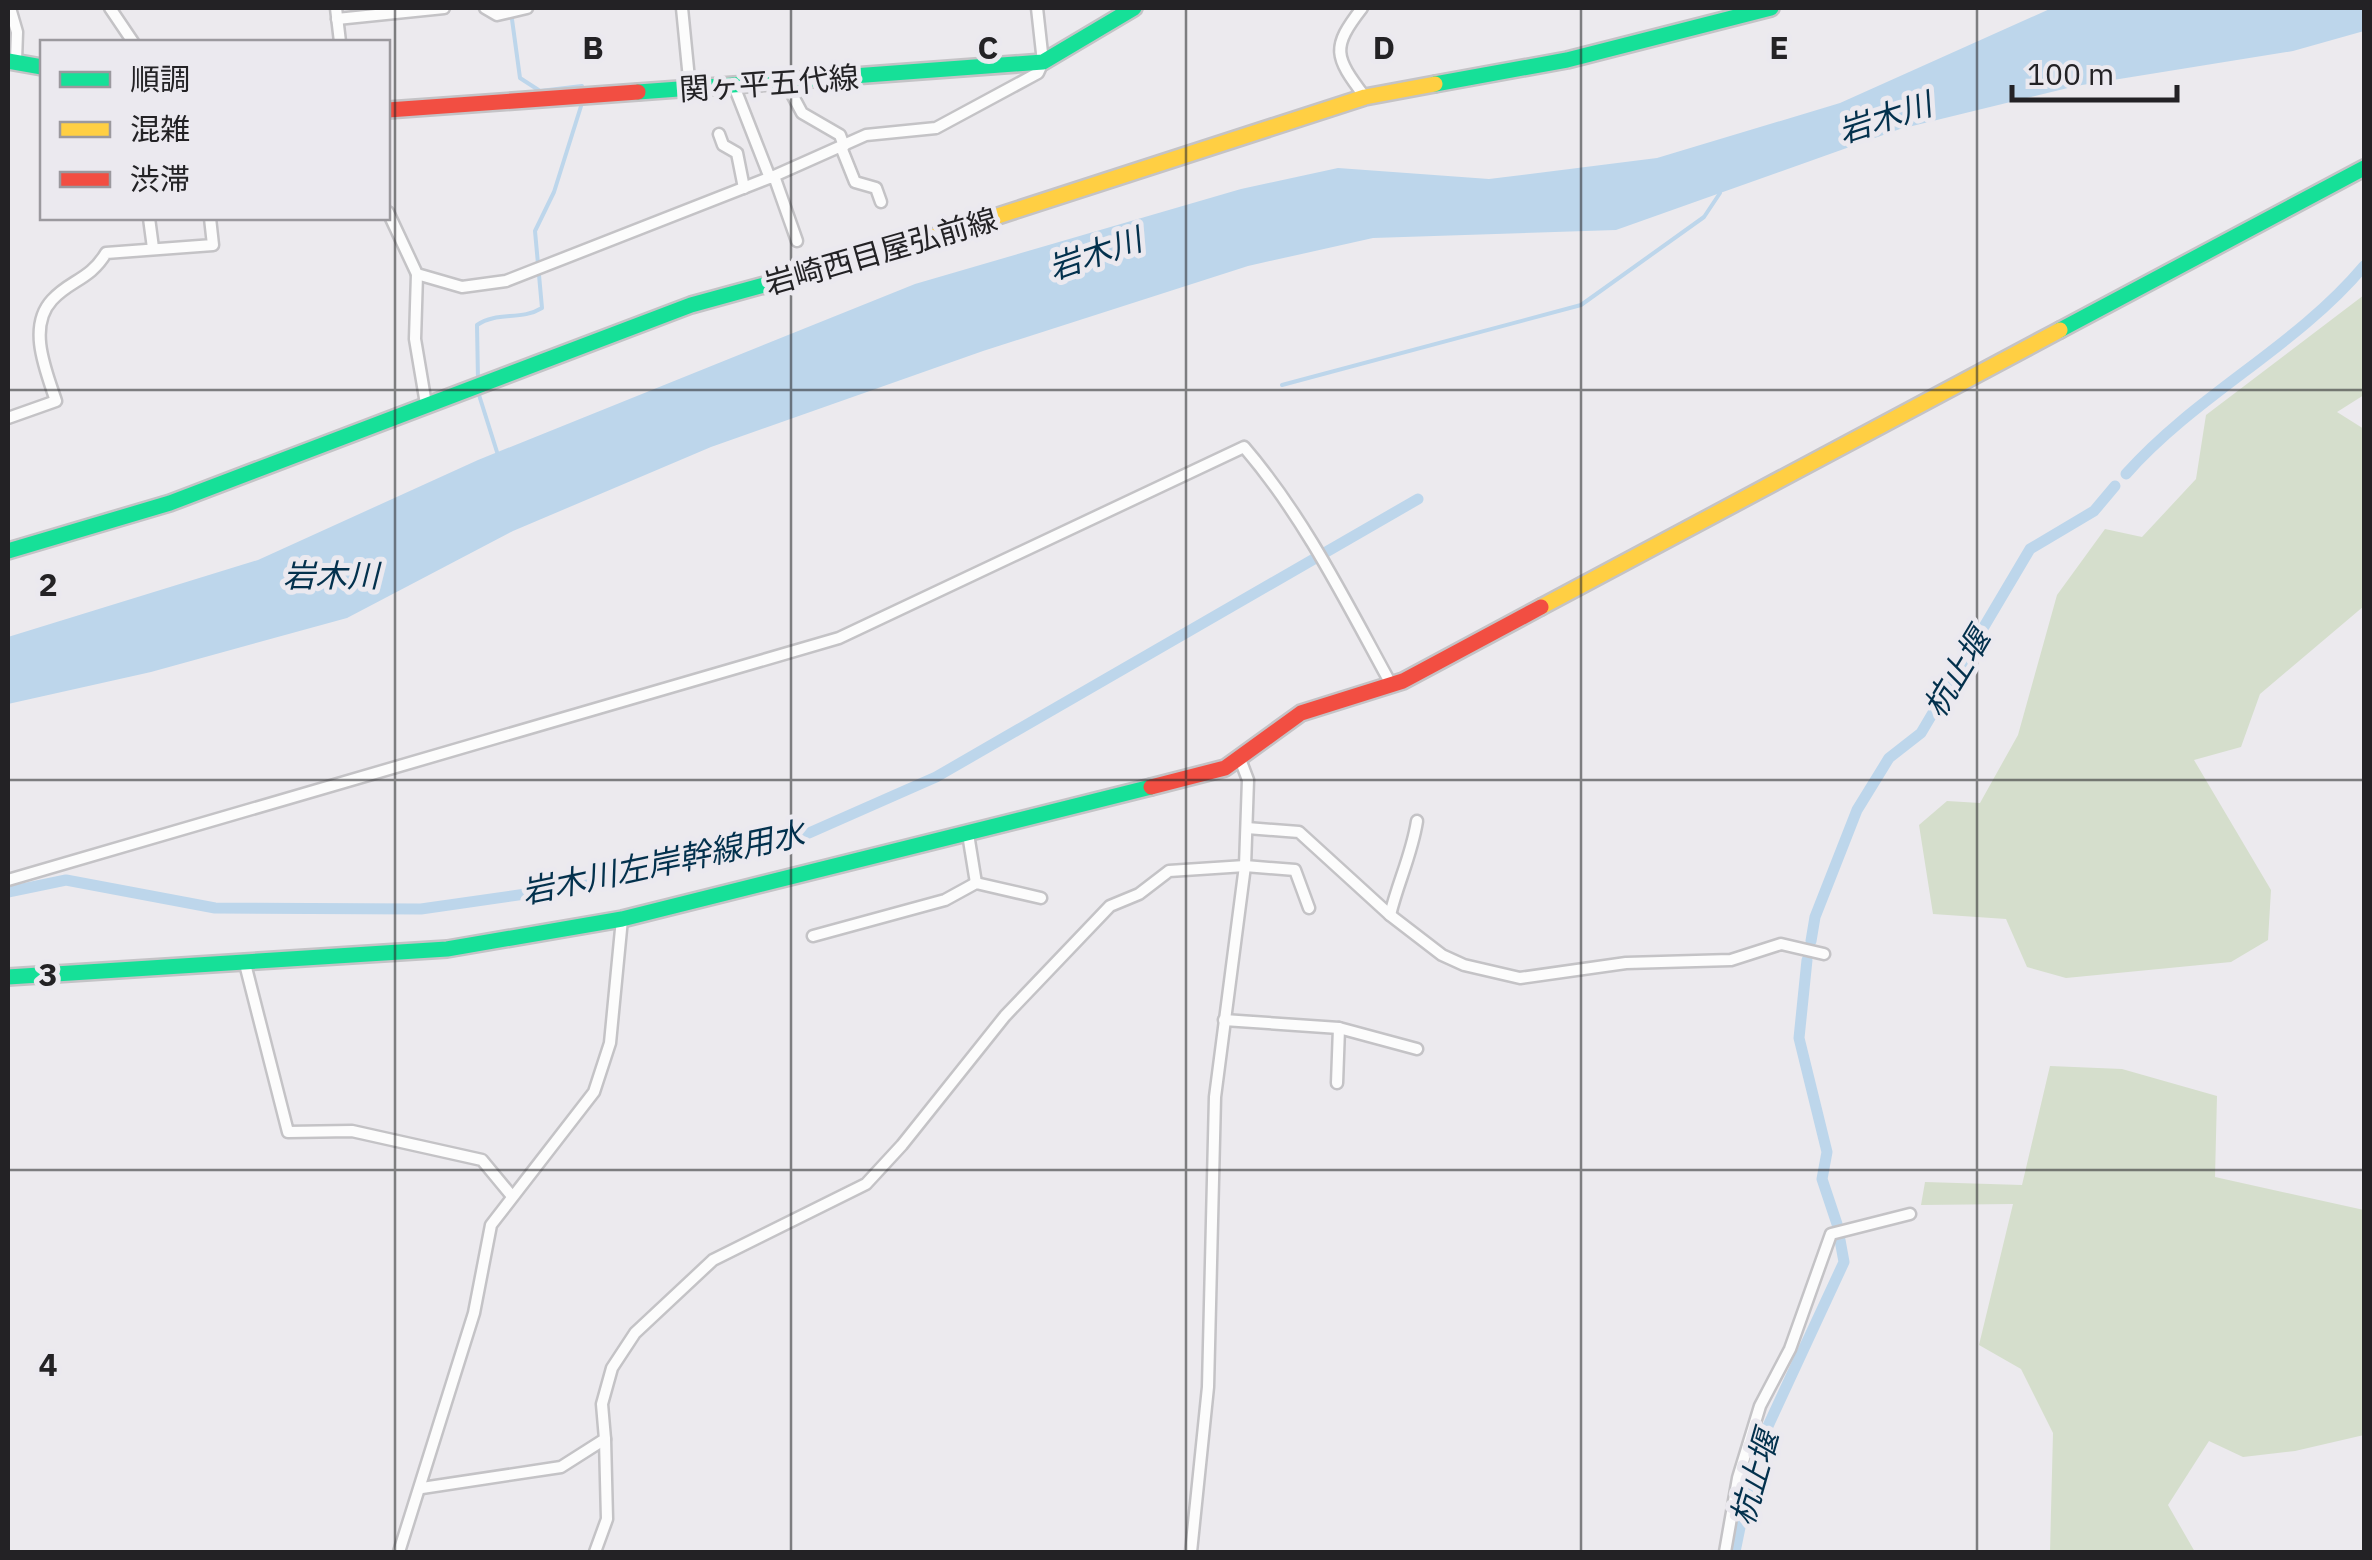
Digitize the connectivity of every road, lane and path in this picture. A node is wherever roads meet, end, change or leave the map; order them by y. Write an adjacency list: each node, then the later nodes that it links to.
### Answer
1 (10, 8): 15 (street)
2 (110, 8): 13 (street)
3 (444, 8): 10 (street)
4 (485, 8): 11 (street)
5 (682, 8): 20 (street)
6 (1037, 8): 16 (street)
7 (1134, 8): 16 (main road, 関ヶ平五代線)
8 (1362, 8): 21 (street)
9 (1771, 8): 21 (main road, 岩崎西目屋弘前線)
10 (390, 10): 12 (street)
11 (517, 11)
12 (337, 13): 14 (street)
13 (133, 40)
14 (340, 40)
15 (12, 61): 17 (main road)
16 (1043, 62): 18 (main road, 関ヶ平五代線); 24 (street)
17 (40, 67)
18 (786, 83): 19 (main road, 関ヶ平五代線); 24 (street)
19 (734, 86): 20 (main road, 関ヶ平五代線); 26 (street)
20 (690, 89): 22 (main road, 関ヶ平五代線)
21 (1364, 97): 35 (main road, 岩崎西目屋弘前線)
22 (390, 110)
23 (719, 134): 27 (street)
24 (842, 147): 26 (street); 28 (street)
25 (2364, 168): 38 (main road)
26 (772, 177): 27 (street); 32 (street)
27 (744, 188): 34 (street)
28 (881, 202)
29 (390, 216): 34 (street)
30 (150, 220): 33 (street)
31 (210, 220): 33 (street)
32 (797, 241)
33 (153, 248): 36 (street)
34 (417, 274): 35 (street)
35 (426, 404): 37 (main road, 岩崎西目屋弘前線)
36 (8, 418)
37 (8, 552)
38 (1392, 686): 39 (main road); 44 (street)
39 (1240, 759): 41 (street); 42 (main road)
40 (1417, 821): 48 (street)
41 (1247, 828): 43 (street); 48 (street)
42 (968, 834): 45 (street); 49 (main road)
43 (1245, 866): 47 (street); 54 (street); 60 (street)
44 (8, 880)
45 (976, 883): 46 (street); 50 (street)
46 (1041, 898)
47 (1309, 908)
48 (1390, 915): 51 (street)
49 (622, 918): 52 (main road); 58 (street)
50 (814, 936)
51 (1824, 954)
52 (244, 960): 53 (main road); 58 (street)
53 (8, 978)
54 (1224, 1020): 55 (street); 64 (street)
55 (1339, 1028): 56 (street); 57 (street)
56 (1417, 1049)
57 (1337, 1083)
58 (511, 1195): 61 (street)
59 (1910, 1214): 65 (street)
60 (606, 1439): 61 (street); 63 (street)
61 (422, 1488): 62 (street)
62 (399, 1552)
63 (595, 1552)
64 (1192, 1552)
65 (1725, 1552)

